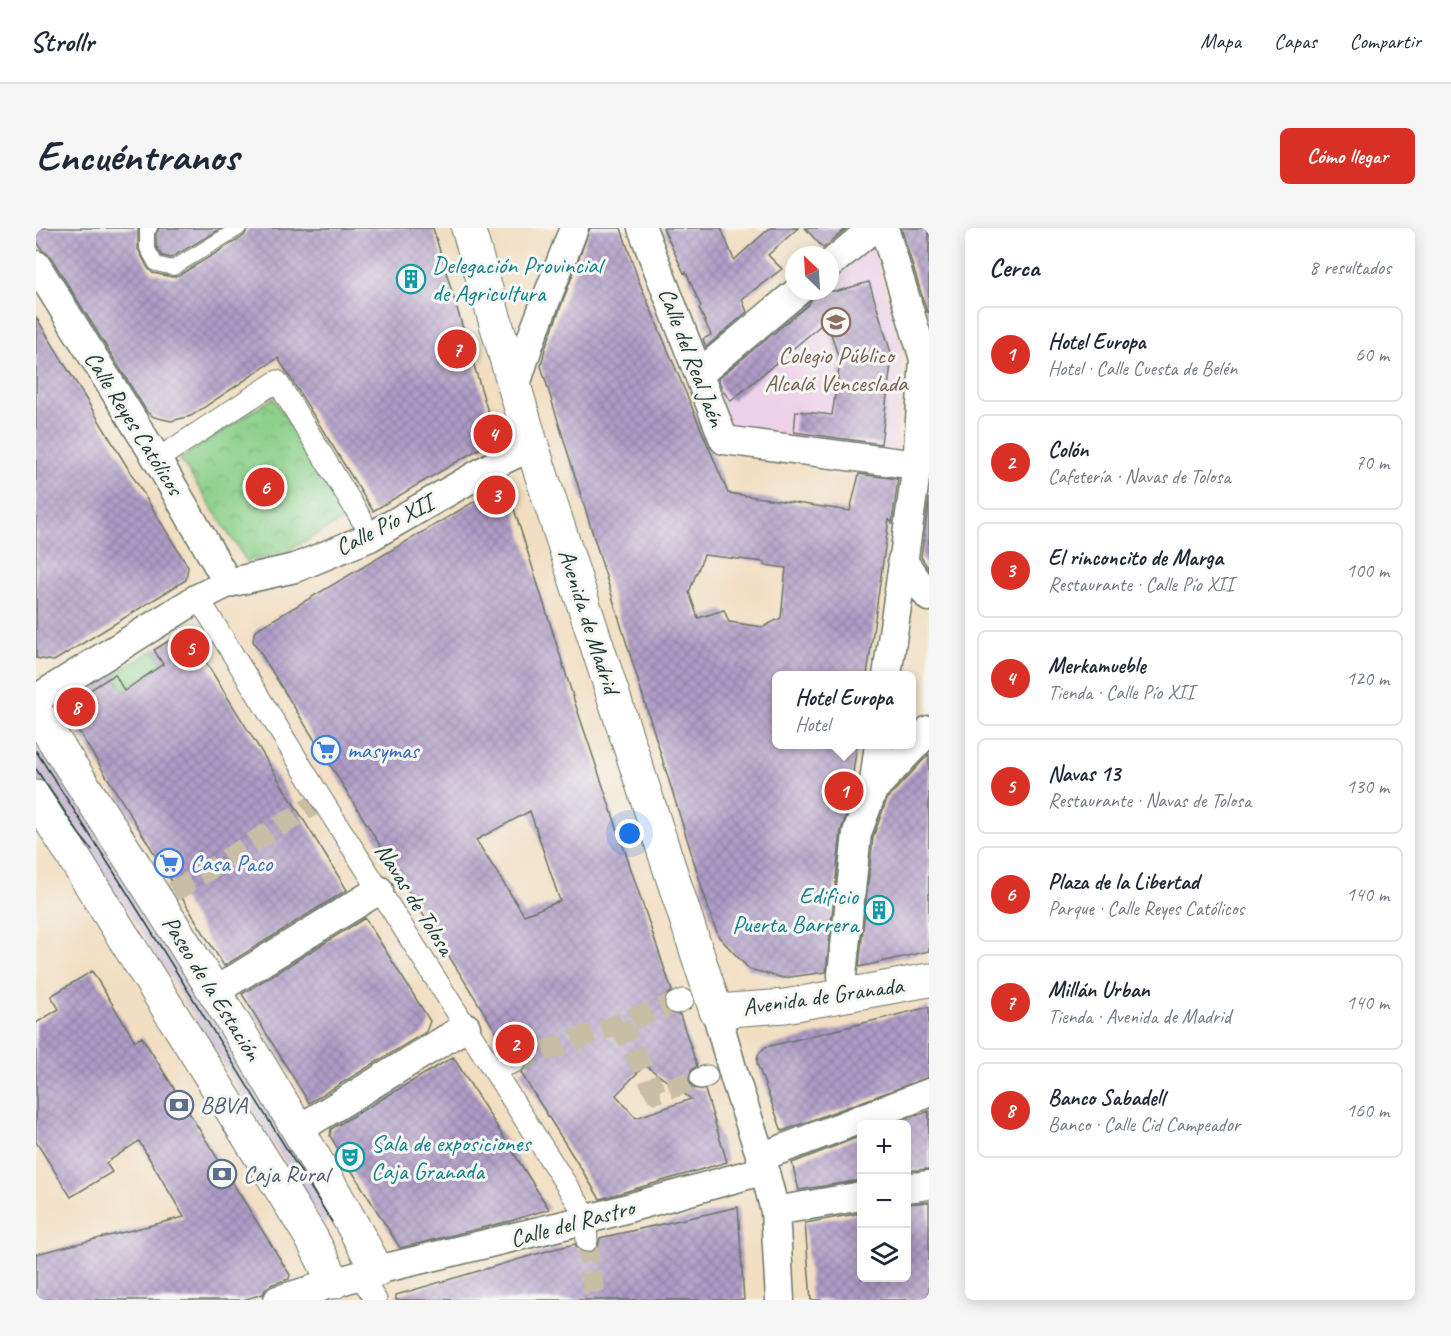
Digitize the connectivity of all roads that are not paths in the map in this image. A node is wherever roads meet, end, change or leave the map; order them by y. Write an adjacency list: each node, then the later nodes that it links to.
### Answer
1 (150, 228): 2 (lane)
2 (239, 228)
3 (468, 228): 13 (main road, Avenida de Madrid)
4 (574, 228): 13 (street)
5 (642, 228): 12 (street, Calle del Real Jaén)
6 (873, 228): 8 (street)
7 (884, 228): 11 (street)
8 (839, 256)
9 (36, 265): 19 (street, Calle Reyes Católicos)
10 (787, 300): 12 (street)
11 (927, 358): 16 (street)
12 (699, 374): 16 (street, Calle del Real Jaén)
13 (515, 388): 14 (main road, Avenida de Madrid)
14 (532, 446): 19 (street, Calle Pío XII); 40 (main road, Avenida de Madrid)
15 (170, 451): 17 (street)
16 (923, 463): 18 (street)
17 (362, 520)
18 (902, 560): 20 (street); 22 (street)
19 (228, 583): 24 (street, Calle Pío XII)
20 (928, 596): 23 (street)
21 (207, 612): 36 (street, Navas de Tolosa)
22 (888, 671)
23 (894, 671)
24 (36, 699)
25 (36, 712): 38 (main road, Paseo de la Estación)
26 (929, 715): 27 (street)
27 (916, 728)
28 (929, 730): 29 (street)
29 (916, 744)
30 (878, 749): 34 (street)
31 (885, 749): 32 (street)
32 (896, 749)
33 (911, 749): 34 (street)
34 (873, 790): 39 (street)
35 (36, 797): 52 (main road, Paseo de la Estación)
36 (379, 890): 38 (street); 41 (street, Navas de Tolosa)
37 (929, 980): 39 (main road, Avenida de Granada)
38 (215, 992): 45 (main road, Paseo de la Estación)
39 (844, 996): 40 (main road, Avenida de Granada)
40 (716, 1011): 46 (street)
41 (466, 1027): 43 (street, Navas de Tolosa); 45 (street)
42 (515, 1062): 43 (street)
43 (493, 1070): 51 (street, Navas de Tolosa)
44 (929, 1093): 46 (street, Calle del Rastro)
45 (299, 1129): 52 (main road, Paseo de la Estación)
46 (763, 1164): 50 (street); 52 (street, Calle del Rastro)
47 (929, 1185): 48 (street)
48 (911, 1187)
49 (857, 1197): 50 (street)
50 (775, 1211): 54 (street)
51 (585, 1227)
52 (363, 1283): 53 (street, Calle del Rastro)
53 (278, 1300)
54 (780, 1300)

